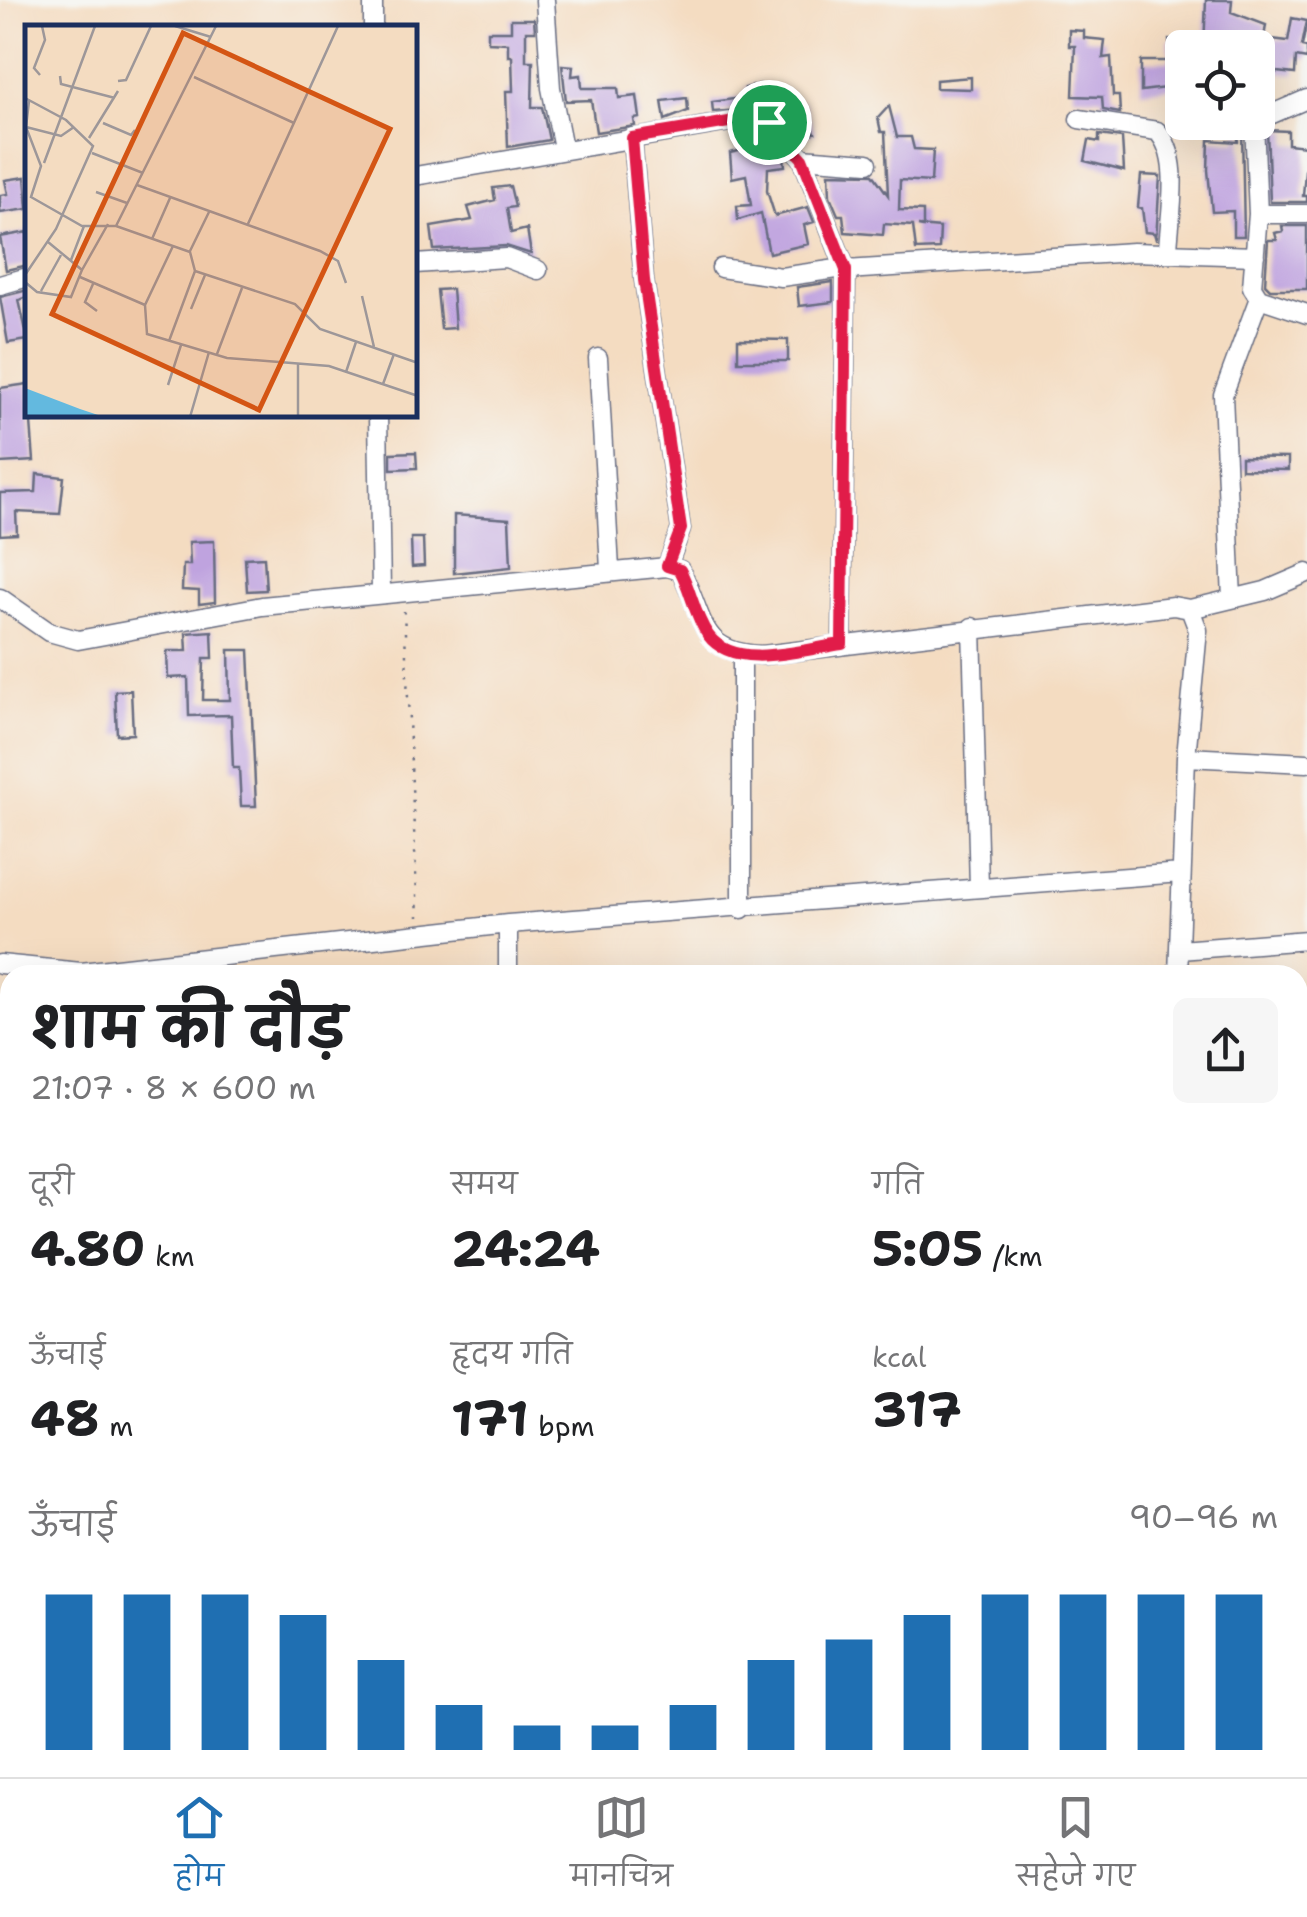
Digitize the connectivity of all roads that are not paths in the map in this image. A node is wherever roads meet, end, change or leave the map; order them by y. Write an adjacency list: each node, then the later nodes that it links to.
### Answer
1 (545, 0): 7 (street)
2 (1307, 99): 3 (street)
3 (1275, 113)
4 (1079, 119): 13 (street)
5 (632, 138): 7 (street); 8 (street); 25 (street)
6 (1256, 140): 11 (street)
7 (564, 148): 10 (street)
8 (802, 158): 9 (street); 17 (street)
9 (868, 163)
10 (418, 175)
11 (1258, 214): 12 (street); 14 (street)
12 (1307, 214)
13 (1168, 251): 14 (street); 17 (street)
14 (1256, 256): 21 (street)
15 (418, 264): 18 (street)
16 (722, 268): 17 (street)
17 (845, 269): 33 (street)
18 (538, 270)
19 (25, 278): 20 (street)
20 (0, 285)
21 (1259, 298): 22 (street); 30 (street)
22 (1307, 314)
23 (598, 358): 26 (street)
24 (378, 418): 28 (street)
25 (667, 566): 26 (street); 34 (street)
26 (610, 569): 28 (street)
27 (1307, 574): 30 (street)
28 (381, 591): 29 (street)
29 (0, 598)
30 (1232, 598): 31 (street)
31 (1190, 609): 32 (street); 35 (street)
32 (972, 627): 33 (street); 38 (street)
33 (842, 644): 34 (street)
34 (742, 654): 39 (street)
35 (1186, 757): 36 (street); 37 (street)
36 (1307, 763)
37 (1181, 873): 38 (street); 42 (street)
38 (979, 887): 39 (street)
39 (742, 908): 40 (street)
40 (508, 924): 43 (street); 44 (street)
41 (1307, 940): 42 (street)
42 (1180, 950): 45 (street)
43 (142, 965)
44 (508, 965)
45 (1179, 965)

